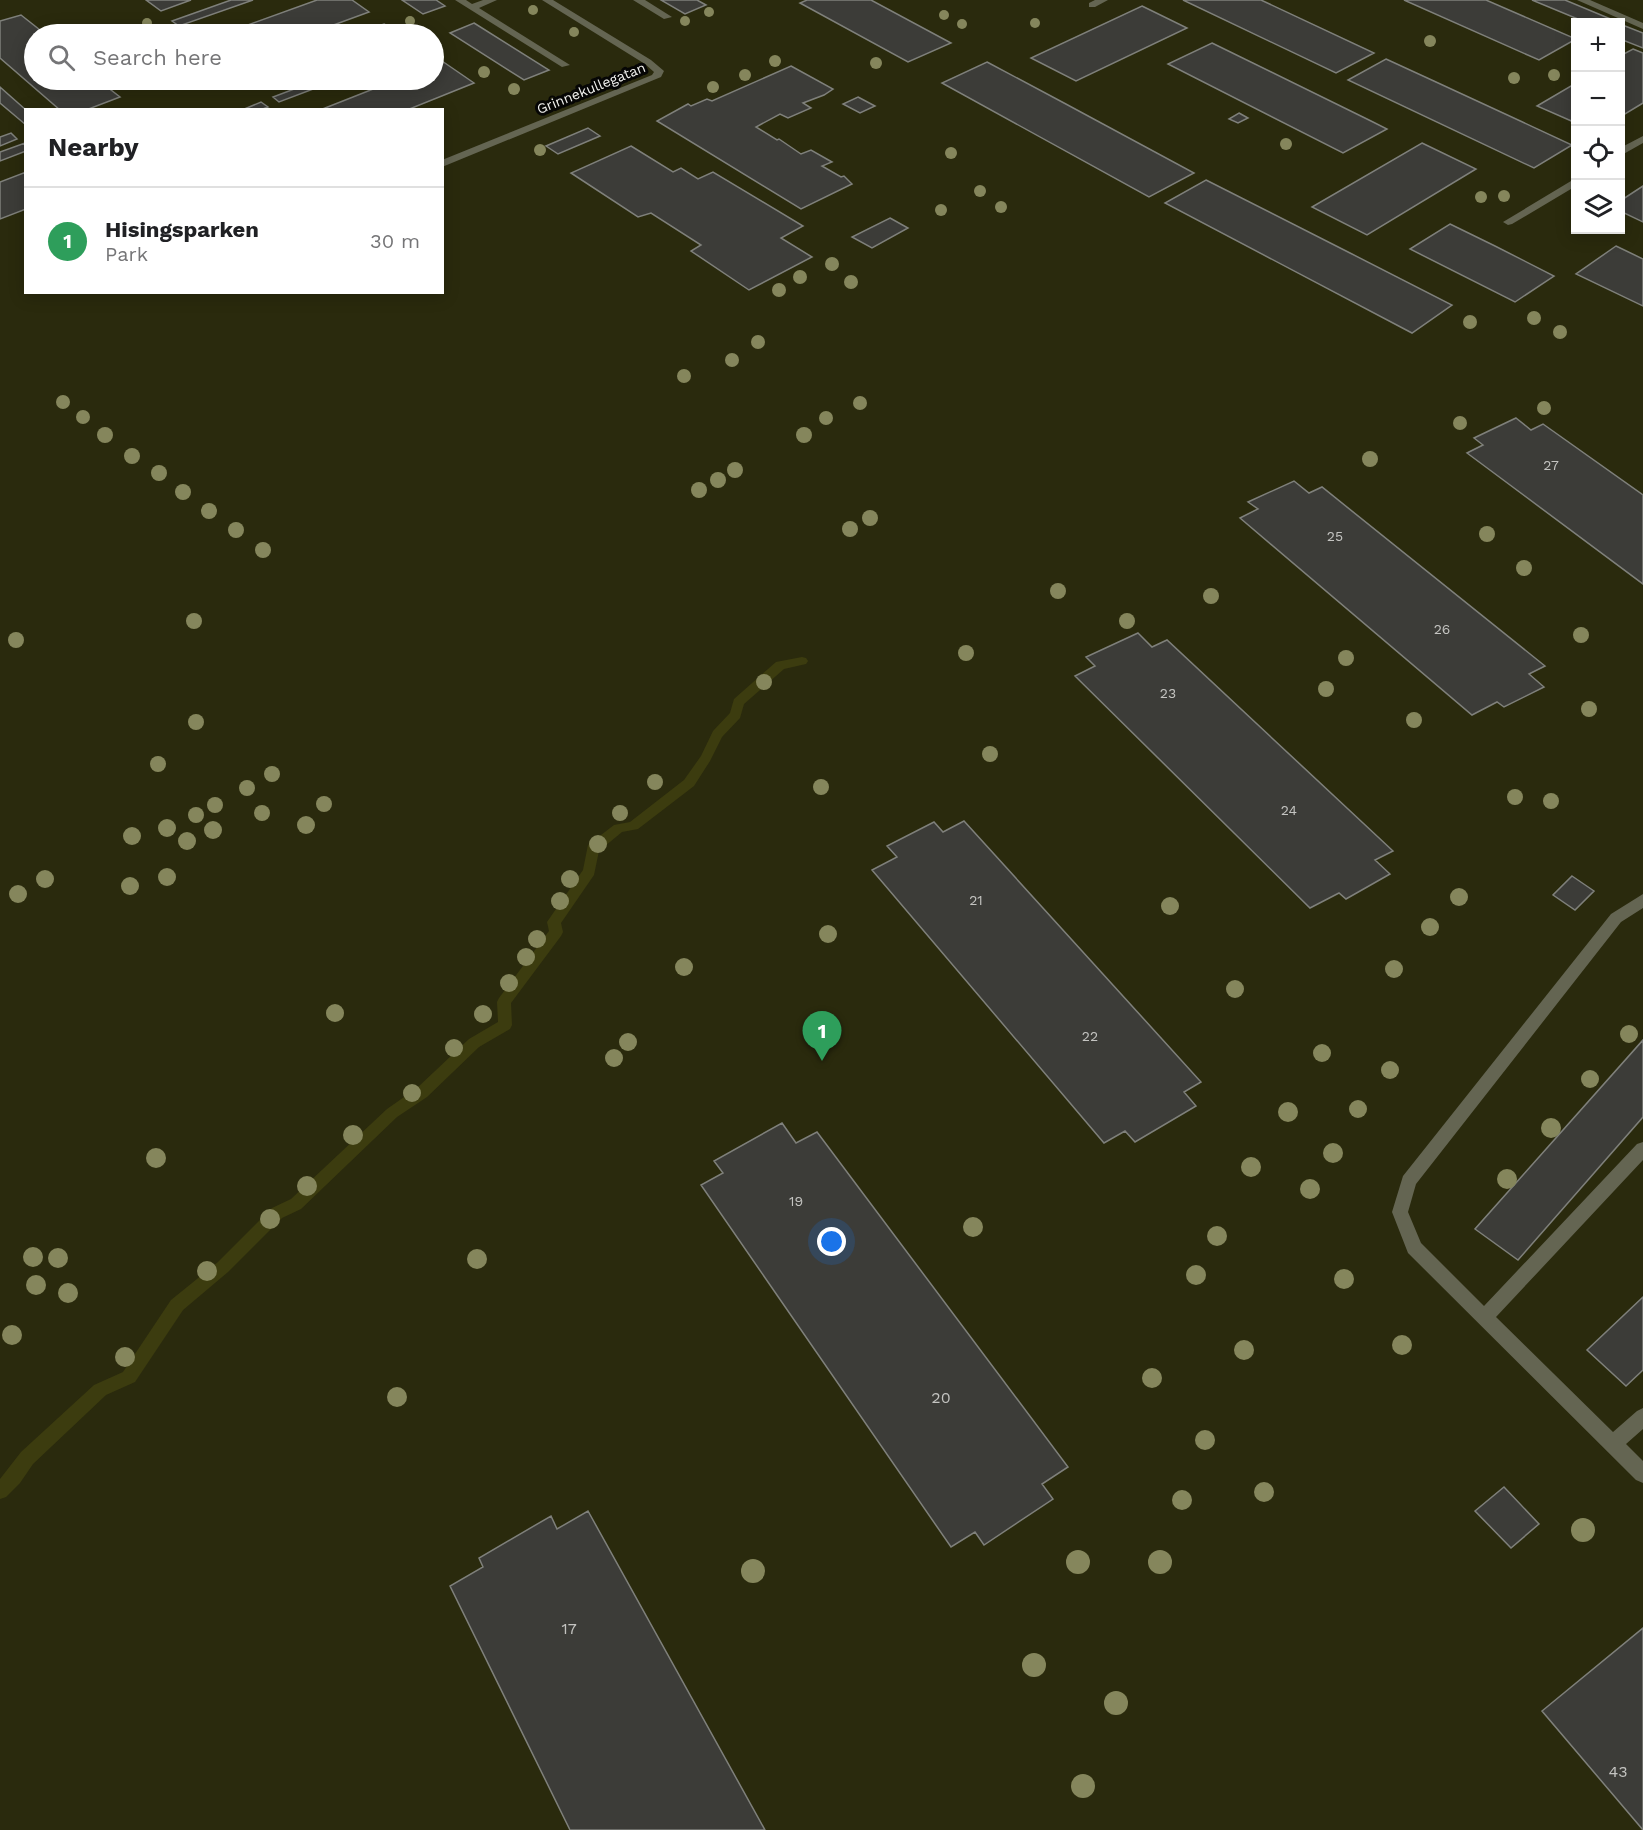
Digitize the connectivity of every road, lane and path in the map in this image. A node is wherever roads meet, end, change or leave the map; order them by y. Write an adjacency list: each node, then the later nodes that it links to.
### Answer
1 (460, 0): 8 (street)
2 (492, 0): 8 (street)
3 (547, 0): 14 (street, Grinnekullegatan)
4 (638, 0): 9 (street)
5 (1103, 0): 7 (street)
6 (1582, 0): 10 (street)
7 (1092, 5)
8 (472, 7): 11 (street)
9 (667, 17)
10 (1643, 26)
11 (564, 65)
12 (1643, 139): 13 (street)
13 (1625, 150)
14 (444, 163)
15 (1571, 183): 16 (street)
16 (1508, 222)
17 (1643, 900): 19 (street)
18 (1643, 1149): 19 (street)
19 (1486, 1316): 21 (street)
20 (1643, 1417): 21 (street)
21 (1614, 1443): 22 (street)
22 (1643, 1474)

